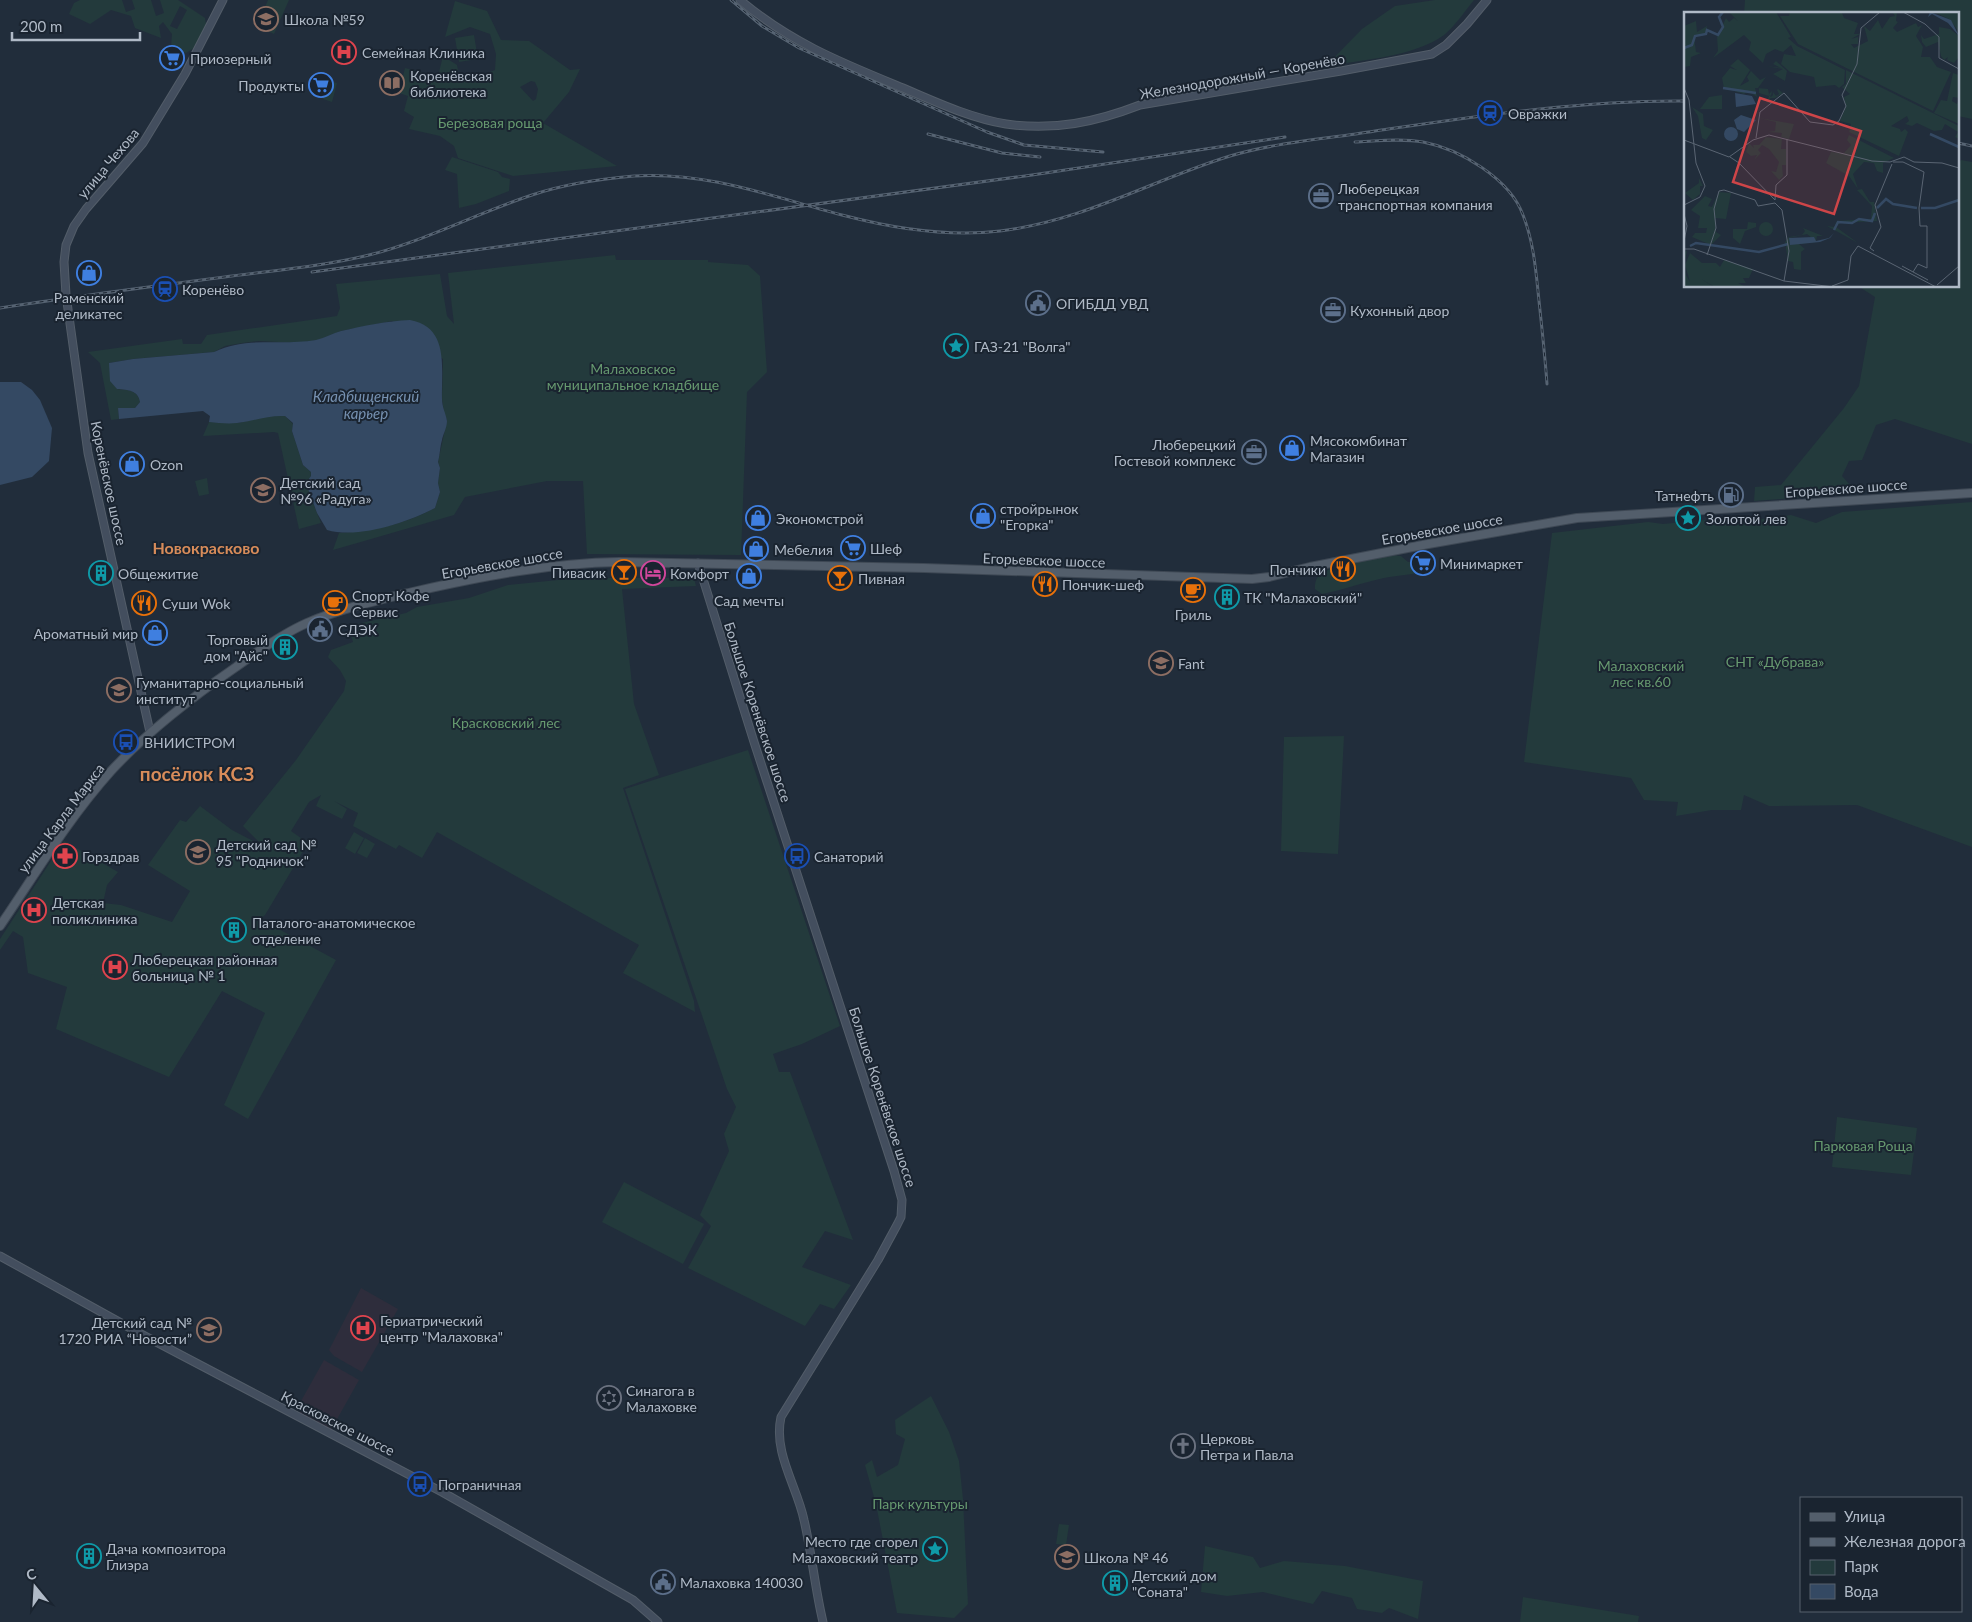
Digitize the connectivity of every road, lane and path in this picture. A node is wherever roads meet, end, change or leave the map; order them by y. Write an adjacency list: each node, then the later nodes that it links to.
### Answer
1 (223, 0): 4 (main road, улица Чехова)
2 (740, 0): 3 (main road, Железнодорожный — Коренёво)
3 (1487, 0)
4 (66, 295): 7 (main road, Коренёвское шоссе)
5 (1972, 493): 6 (main road, Егорьевское шоссе)
6 (698, 563): 7 (main road, Егорьевское шоссе); 11 (main road, Большое Коренёвское шоссе)
7 (150, 732): 8 (main road, улица Карла Маркса)
8 (0, 926)
9 (0, 1256): 10 (main road, Красковское шоссе)
10 (658, 1622)
11 (823, 1622)

